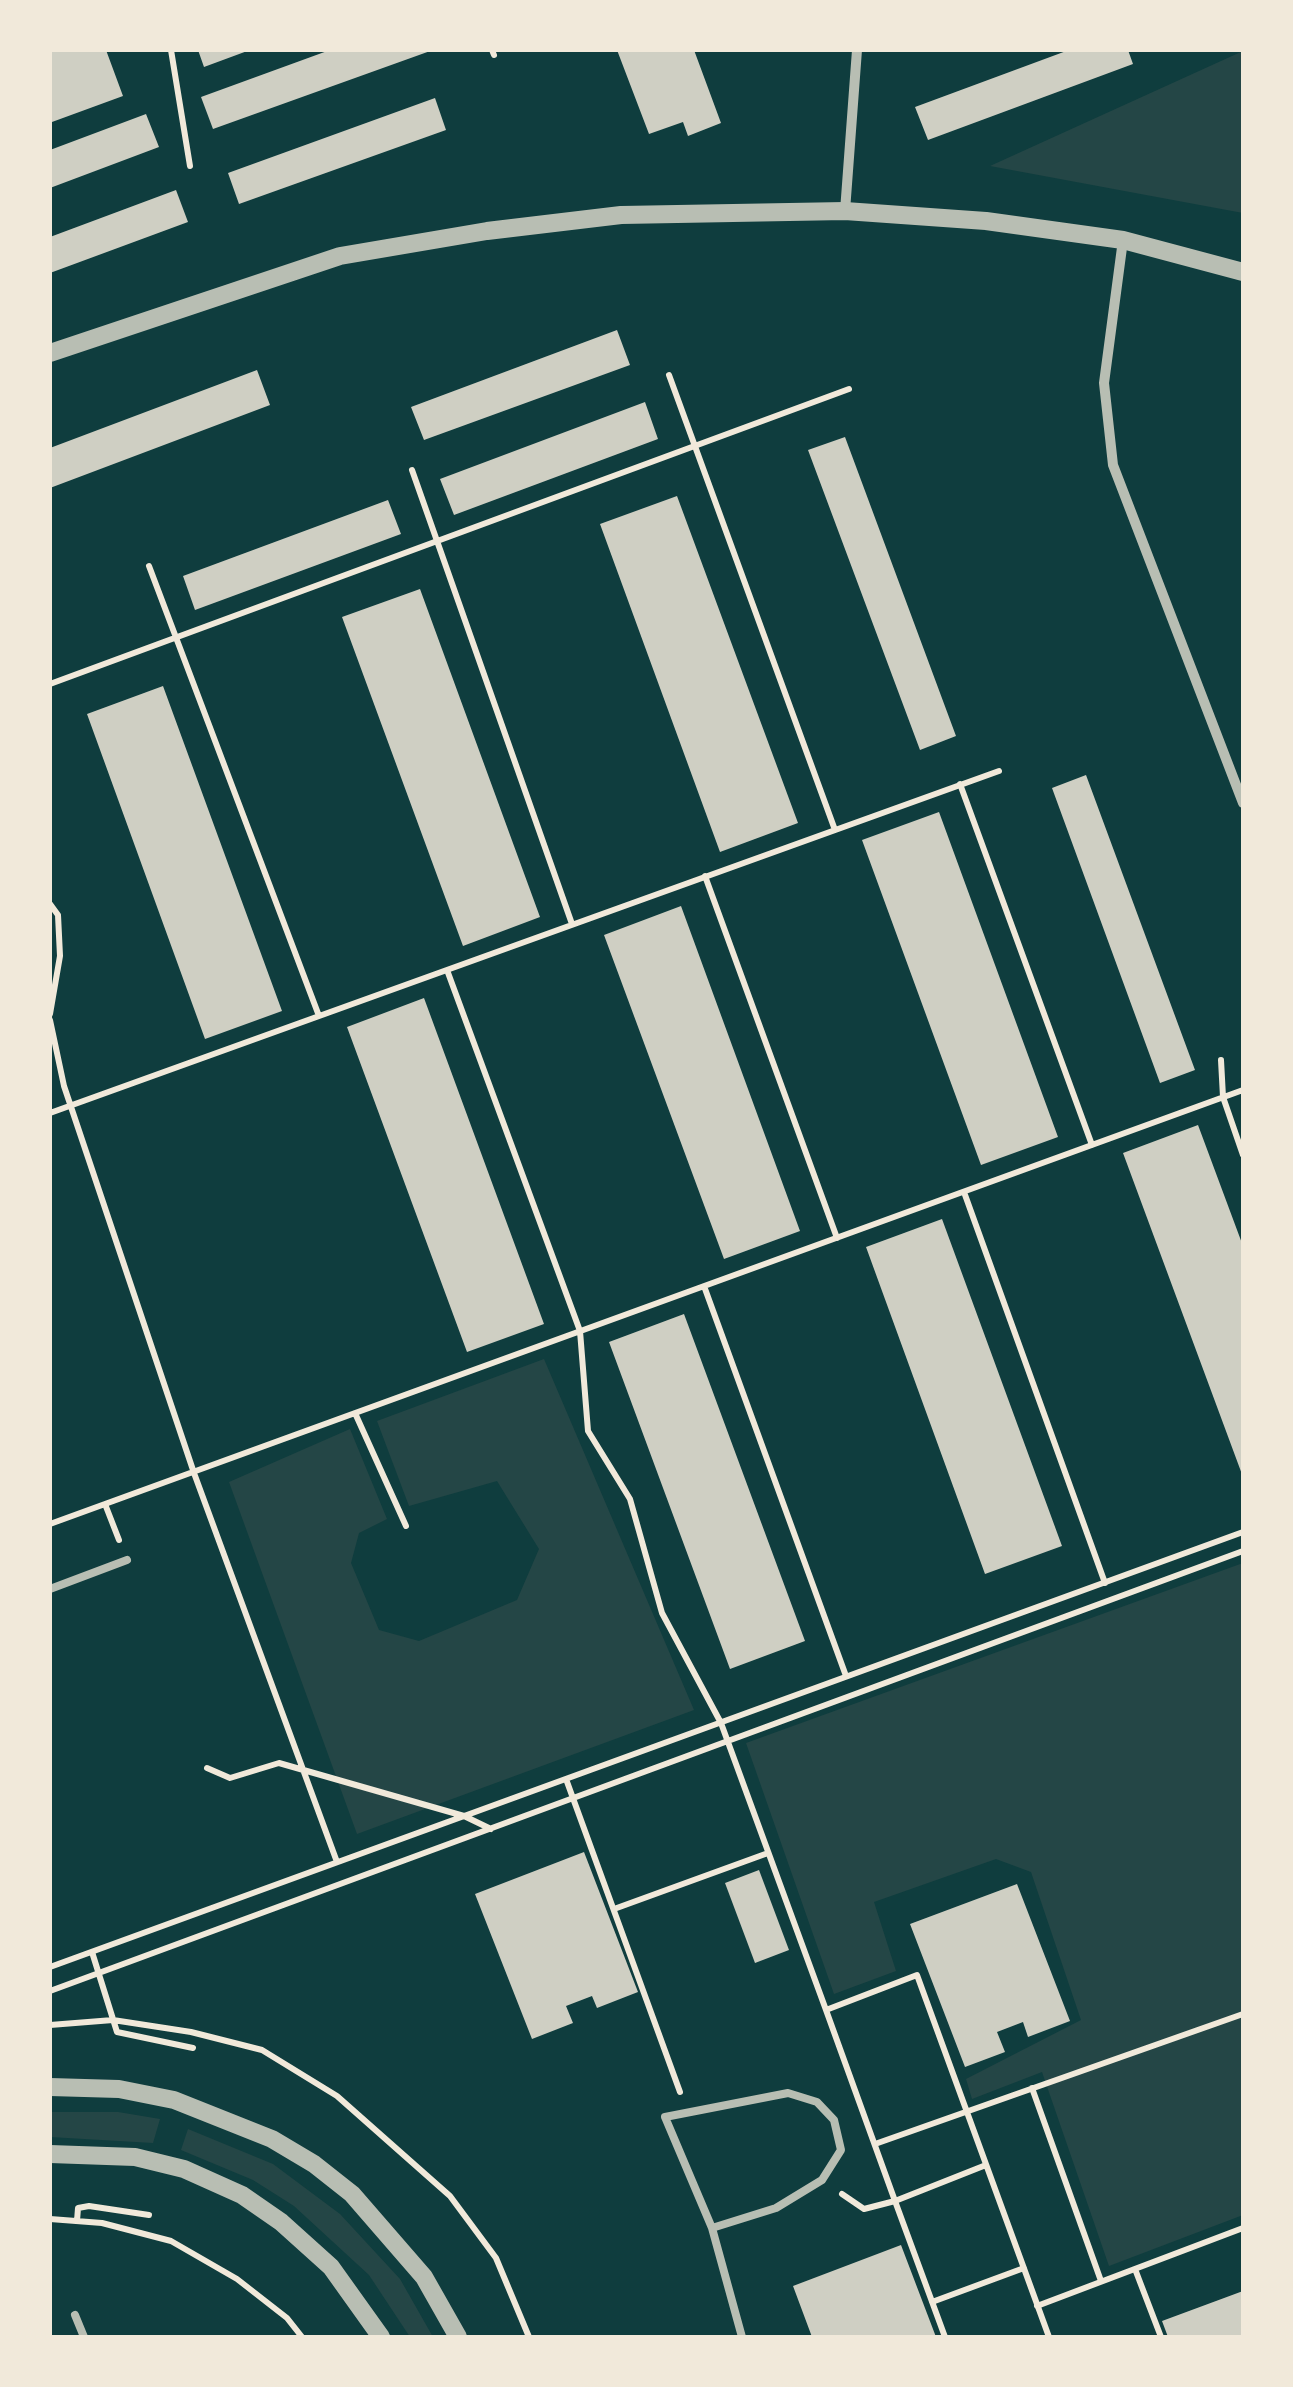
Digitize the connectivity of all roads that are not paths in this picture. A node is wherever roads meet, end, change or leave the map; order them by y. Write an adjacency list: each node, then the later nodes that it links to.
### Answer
1 (857, 50): 2 (street)
2 (844, 210): 3 (street); 5 (street)
3 (1122, 240): 4 (street); 6 (street)
4 (1243, 272)
5 (50, 353)
6 (1243, 803)
7 (128, 1560): 8 (lane)
8 (50, 1589)
9 (50, 2088): 15 (street)
10 (50, 2154): 14 (street)
11 (712, 2228): 11 (lane); 16 (lane)
12 (75, 2316): 13 (lane)
13 (84, 2337)
14 (381, 2337)
15 (458, 2337)
16 (742, 2337)

